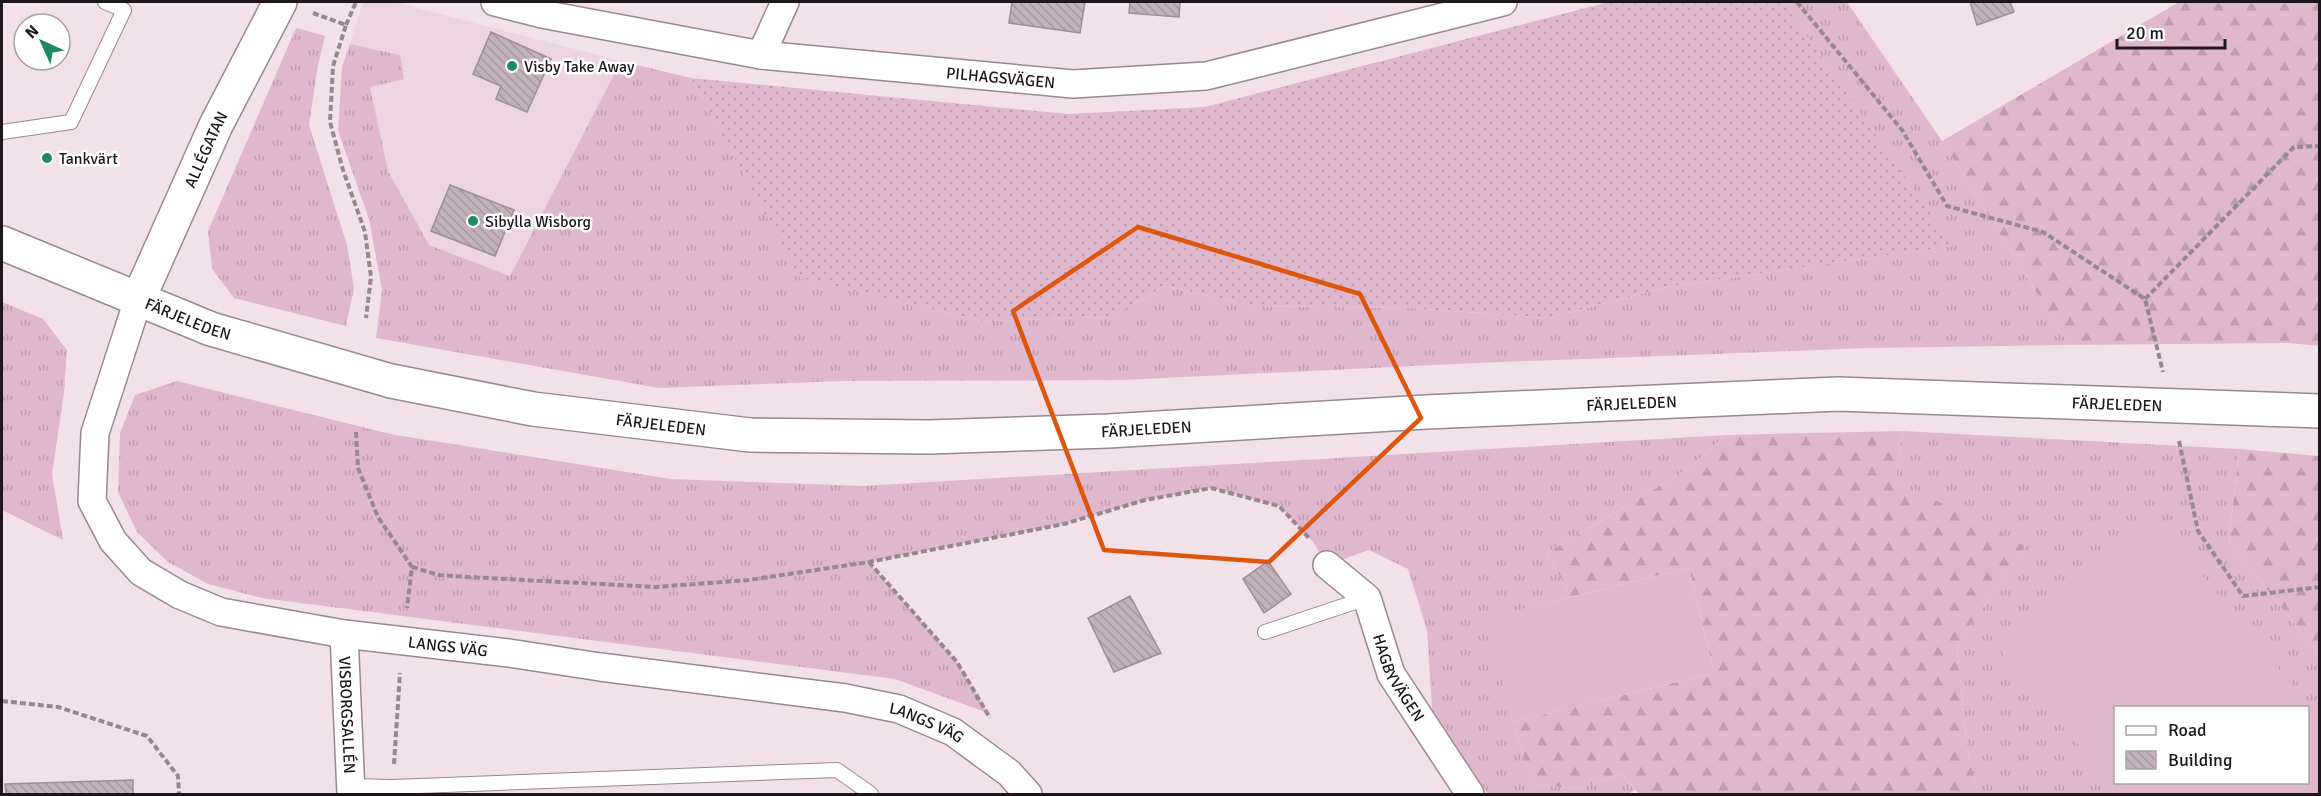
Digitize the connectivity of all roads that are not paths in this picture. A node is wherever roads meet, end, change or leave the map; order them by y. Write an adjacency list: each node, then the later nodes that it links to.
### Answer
1 (105, 2): 8 (lane)
2 (280, 2): 10 (main road, ALLÉGATAN)
3 (495, 2): 7 (street, PILHAGSVÄGEN)
4 (785, 2): 7 (street)
5 (1503, 2): 6 (street, PILHAGSVÄGEN)
6 (1430, 10): 7 (street, PILHAGSVÄGEN)
7 (761, 55)
8 (2, 132)
9 (2, 243): 10 (main road, FÄRJELEDEN)
10 (138, 300): 11 (main road, FÄRJELEDEN); 15 (street, LANGS VÄG)
11 (2319, 411)
12 (1327, 565): 13 (street)
13 (1367, 598): 14 (lane); 19 (street, HAGBYVÄGEN)
14 (1265, 632)
15 (344, 634): 16 (street, VISBORGSALLÉN); 18 (street, LANGS VÄG)
16 (350, 790): 17 (lane)
17 (871, 795)
18 (1028, 795)
19 (1470, 795)

